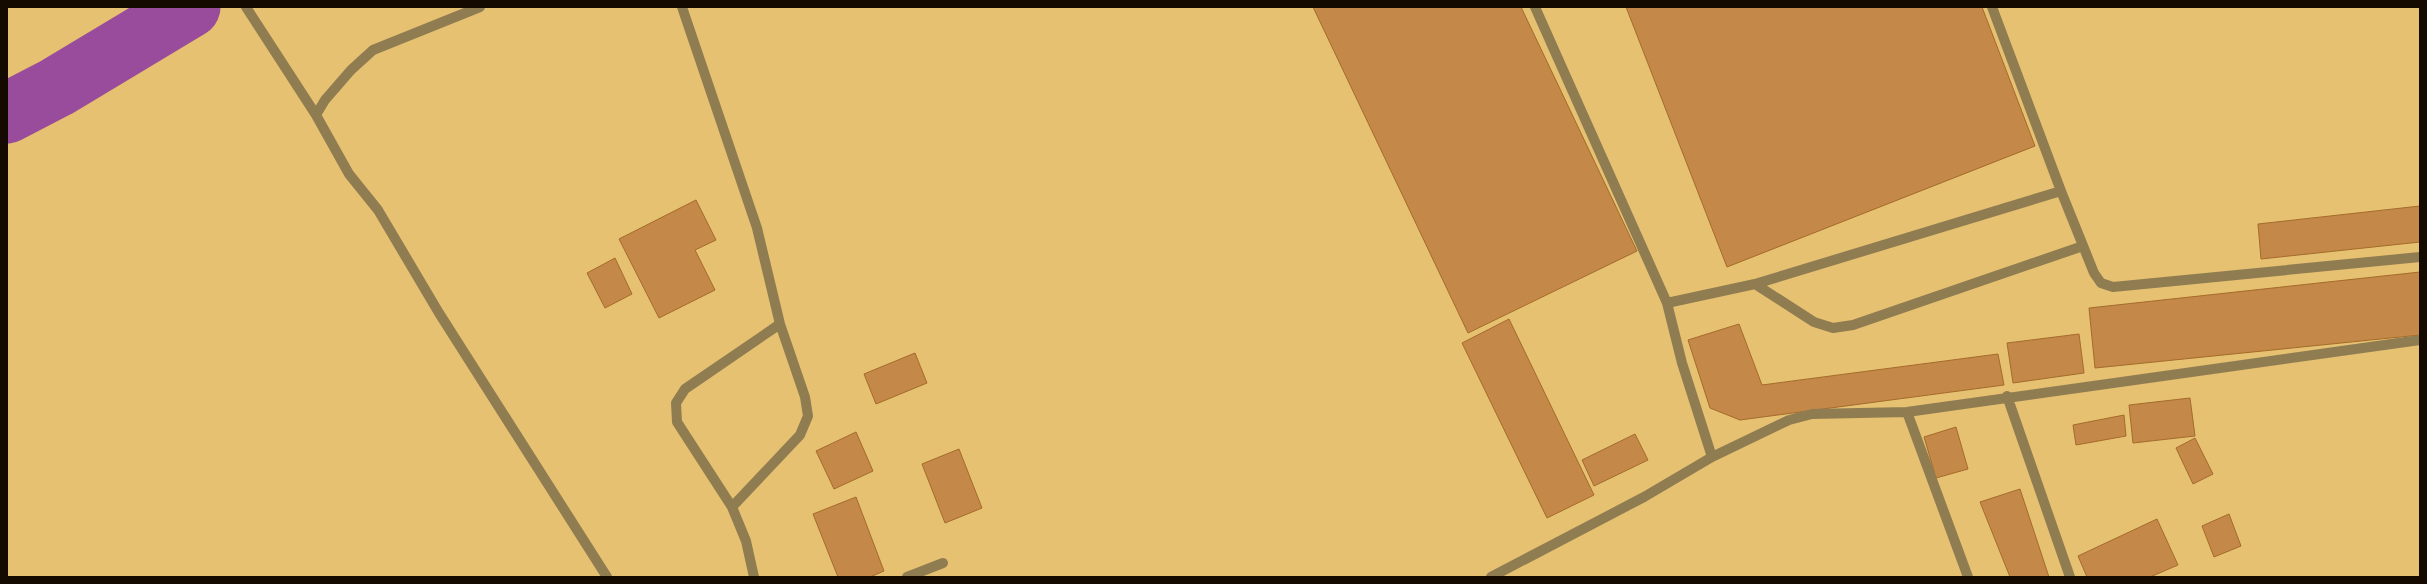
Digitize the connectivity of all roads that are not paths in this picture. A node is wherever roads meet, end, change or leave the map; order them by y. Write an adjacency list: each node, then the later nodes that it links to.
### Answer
1 (246, 7): 6 (street)
2 (480, 7): 6 (street)
3 (682, 7): 12 (street)
4 (1535, 7): 11 (street)
5 (1992, 7): 7 (street)
6 (316, 115): 19 (street)
7 (2061, 191): 8 (street); 10 (street)
8 (2083, 246): 9 (street); 10 (street)
9 (2420, 257)
10 (1755, 284): 11 (street)
11 (1667, 303): 16 (street)
12 (780, 324): 17 (street); 17 (street)
13 (2420, 340): 14 (street)
14 (2007, 396): 15 (street); 24 (street)
15 (1907, 412): 16 (street); 23 (street)
16 (1712, 457): 22 (street)
17 (732, 507): 20 (street)
18 (944, 563): 21 (street)
19 (608, 577)
20 (754, 577)
21 (907, 577)
22 (1491, 577)
23 (1968, 577)
24 (2070, 577)

